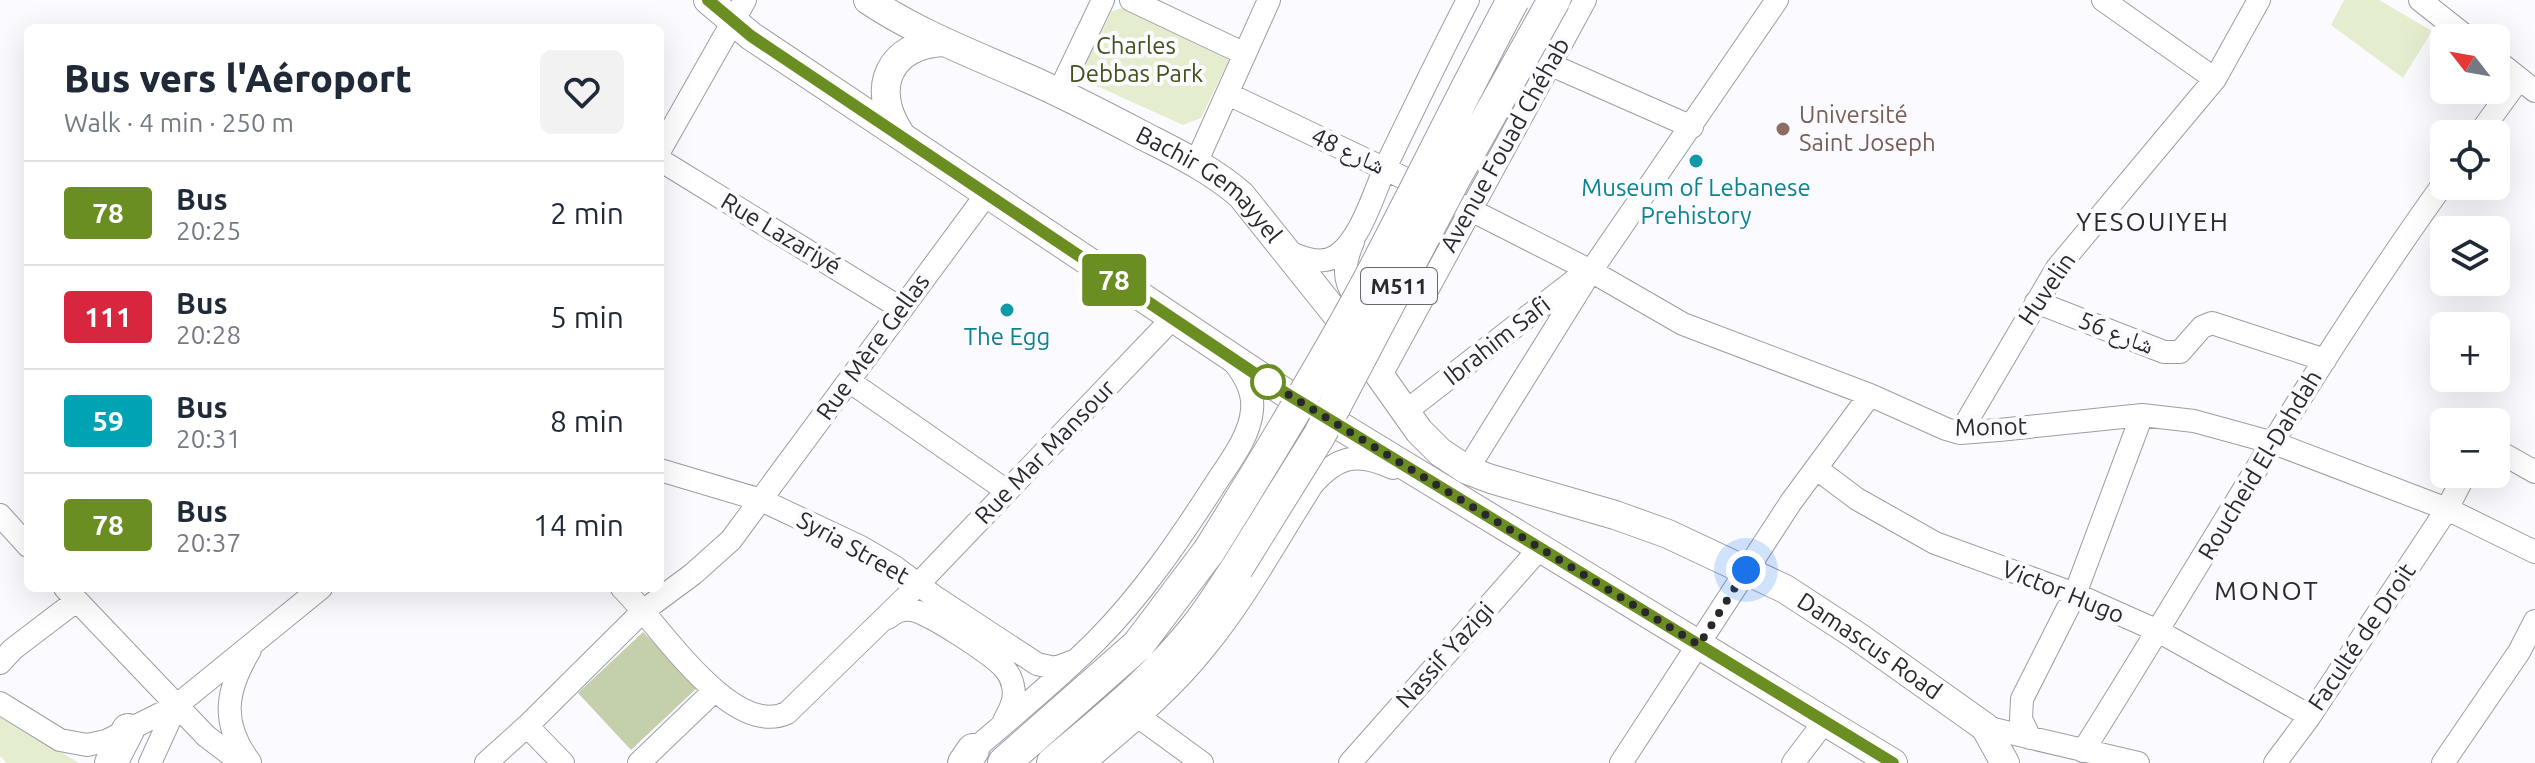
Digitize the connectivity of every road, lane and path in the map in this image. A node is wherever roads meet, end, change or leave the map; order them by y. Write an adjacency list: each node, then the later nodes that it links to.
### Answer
1 (708, 0): 14 (main road)
2 (868, 0): 16 (main road, Bachir Gemayyel)
3 (1103, 0): 22 (street)
4 (1131, 0): 17 (street)
5 (1269, 0): 17 (street)
6 (1468, 0): 30 (street)
7 (1513, 0): 93 (highway, M511, bridge)
8 (1554, 0): 93 (highway, M511, bridge)
9 (1585, 0): 18 (street, Avenue Fouad Chéhab)
10 (1777, 0): 25 (street)
11 (2103, 0): 20 (street)
12 (2259, 0): 20 (street, Huvelin)
13 (2420, 0): 15 (street)
14 (739, 10): 26 (main road); 27 (street)
15 (2450, 24)
16 (944, 42): 22 (main road, Bachir Gemayyel); 26 (main road)
17 (1245, 54): 23 (street)
18 (1549, 64): 25 (street); 33 (street, Avenue Fouad Chéhab)
19 (2510, 71): 21 (street)
20 (2215, 79): 38 (street, Huvelin)
21 (2527, 85): 24 (street)
22 (1059, 92): 29 (main road, Bachir Gemayyel)
23 (1228, 94): 29 (street); 30 (street, شارع 48)
24 (2493, 120)
25 (1692, 127): 36 (street)
26 (900, 134): 31 (main road)
27 (664, 143)
28 (664, 162): 39 (street, Rue Lazariyé)
29 (1196, 163): 35 (main road, Bachir Gemayyel)
30 (1385, 169): 33 (street, شارع 48); 34 (street)
31 (986, 195): 39 (street, Rue Mère Gellas); 40 (main road)
32 (2432, 200): 42 (street, Roucheid El-Dahdah)
33 (1469, 209): 36 (street, Monot); 37 (street, Avenue Fouad Chéhab)
34 (1355, 237): 35 (street); 37 (street)
35 (1283, 249): 43 (main road, Bachir Gemayyel)
36 (1590, 270): 45 (street, Monot); 46 (street, Ibrahim Safi); 52 (street)
37 (1428, 287): 43 (street, Avenue Fouad Chéhab)
38 (2036, 302): 42 (street, شارع 56); 48 (street, Huvelin)
39 (902, 309): 44 (street, Rue Mère Gellas)
40 (1172, 319): 41 (main road); 57 (street, Rue Mar Mansour)
41 (1228, 357): 58 (street); 59 (main road)
42 (2325, 360): 49 (street, Roucheid El-Dahdah)
43 (1381, 375): 46 (main road, Bachir Gemayyel)
44 (849, 381): 57 (street); 60 (street, Rue Mère Gellas)
45 (1870, 395): 48 (street, Monot); 51 (street)
46 (1405, 412): 52 (main road, Bachir Gemayyel)
47 (2142, 415): 48 (street, Monot); 49 (street, Monot); 73 (street)
48 (1960, 433)
49 (2274, 443): 61 (street, Monot); 77 (street, Roucheid El-Dahdah)
50 (2510, 458): 54 (street)
51 (1817, 469): 68 (street); 73 (street, Victor Hugo)
52 (1467, 470): 68 (main road, Damascus Road)
53 (664, 471): 60 (street, Syria Street)
54 (2535, 472)
55 (664, 483): 64 (street)
56 (2458, 488): 61 (street, Faculté de Droit)
57 (1007, 491): 69 (street, Rue Mar Mansour)
58 (1210, 492): 63 (street); 80 (street)
59 (1449, 493): 63 (street); 66 (main road)
60 (761, 500): 64 (street, Rue Mère Gellas); 69 (street, Syria Street)
61 (2447, 509): 67 (street, Monot); 85 (street, Faculté de Droit)
62 (0, 515): 65 (street)
63 (1280, 538): 86 (street)
64 (731, 540): 74 (street, Rue Mère Gellas)
65 (24, 542)
66 (1540, 548): 79 (main road); 105 (street, Nassif Yazigi)
67 (2535, 552)
68 (1746, 570): 79 (street); 90 (main road, Damascus Road)
69 (918, 584): 76 (street, Rue Mar Mansour); 80 (street, Syria Street)
70 (316, 592): 78 (street)
71 (626, 592): 74 (street)
72 (70, 594): 81 (street); 84 (street)
73 (2075, 594): 77 (street, Victor Hugo); 92 (street)
74 (643, 611): 82 (street); 88 (street, Rue Mère Gellas)
75 (2535, 621): 112 (street)
76 (872, 631): 82 (street); 89 (street, Syria Street)
77 (2158, 631): 85 (street, Victor Hugo); 94 (street, Roucheid El-Dahdah)
78 (257, 638): 84 (street); 99 (street)
79 (1699, 645): 87 (main road); 106 (street)
80 (1074, 661): 89 (street)
81 (0, 663)
82 (714, 691): 102 (street)
83 (0, 703): 91 (street)
84 (176, 706): 91 (street); 97 (street); 98 (street); 99 (street)
85 (2310, 716): 111 (street, Faculté de Droit)
86 (1139, 717): 93 (street); 104 (street)
87 (1825, 721): 107 (street); 108 (main road)
88 (527, 726): 100 (street, Rue Mère Gellas); 101 (street)
89 (1000, 727): 95 (street)
90 (1985, 727): 92 (street, Damascus Road); 109 (main road)
91 (128, 730): 96 (highway)
92 (2030, 738): 94 (street, Damascus Road)
93 (1066, 748): 103 (highway, M511)
94 (2083, 751): 110 (street, Damascus Road)
95 (965, 759)
96 (111, 763)
97 (150, 763)
98 (162, 763)
99 (250, 763)
100 (486, 763)
101 (563, 763)
102 (639, 763)
103 (1004, 763)
104 (1202, 763)
105 (1350, 763)
106 (1621, 763)
107 (1793, 763)
108 (1893, 763)
109 (2005, 763)
110 (2138, 763)
111 (2275, 763)
112 (2443, 763)

